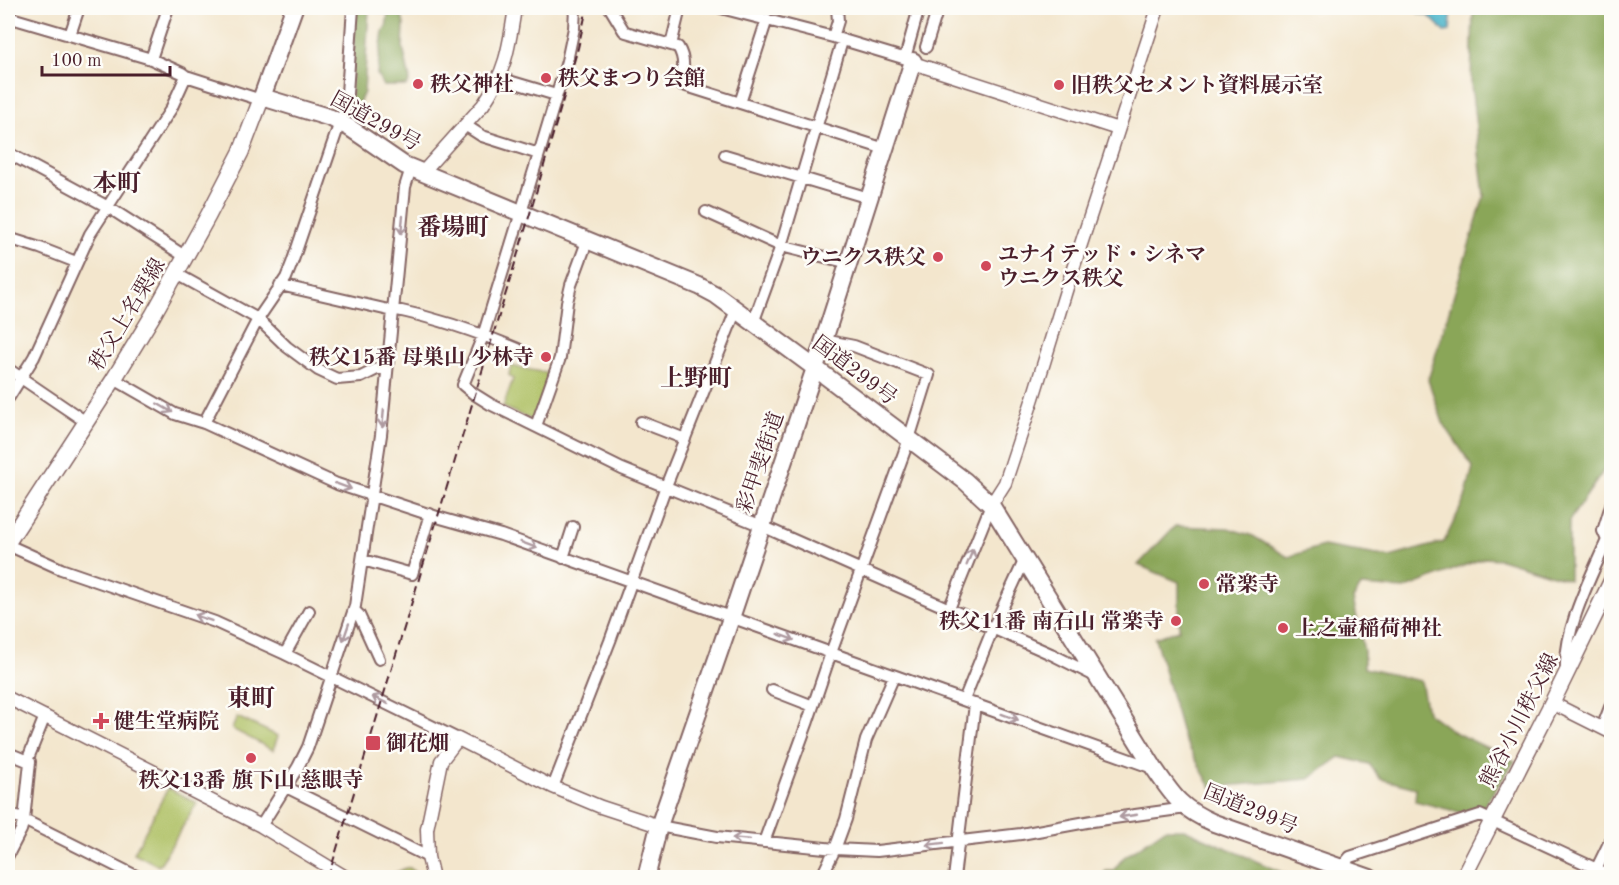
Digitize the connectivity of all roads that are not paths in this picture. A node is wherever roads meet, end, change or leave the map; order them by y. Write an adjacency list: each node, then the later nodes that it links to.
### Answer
1 (79, 8): 16 (street)
2 (168, 8): 20 (street)
3 (294, 8): 25 (highway)
4 (353, 8): 27 (street)
5 (514, 8): 23 (street)
6 (575, 8): 24 (street)
7 (610, 8): 18 (street)
8 (680, 8): 18 (street)
9 (721, 8): 15 (street)
10 (837, 8): 17 (street)
11 (919, 8): 21 (street)
12 (938, 8): 19 (street)
13 (1158, 8): 30 (street)
14 (8, 17): 16 (street)
15 (767, 20): 17 (street); 26 (street)
16 (70, 35): 20 (street)
17 (838, 39): 21 (street); 29 (street)
18 (672, 45): 26 (street)
19 (926, 47)
20 (151, 59): 22 (street)
21 (910, 60): 30 (street); 31 (highway, 彩甲斐街道)
22 (186, 76): 25 (street); 38 (street)
23 (500, 78): 24 (street); 28 (street)
24 (556, 95): 33 (street)
25 (262, 99): 27 (highway, 国道299号); 44 (main road, 秩父上名栗線)
26 (740, 104): 29 (street)
27 (340, 122): 35 (highway, 国道299号); 48 (street)
28 (465, 125): 33 (street); 35 (street)
29 (816, 126): 31 (street); 36 (street)
30 (1118, 129): 71 (street)
31 (885, 149): 37 (highway, 彩甲斐街道)
32 (8, 153): 38 (street)
33 (539, 154): 40 (street)
34 (725, 155): 36 (street)
35 (417, 170): 40 (highway, 国道299号); 49 (street, one-way to 49)
36 (800, 177): 37 (street); 43 (street)
37 (869, 198): 46 (highway, 彩甲斐街道)
38 (108, 207): 44 (street); 45 (street)
39 (706, 212): 43 (street)
40 (521, 213): 42 (highway, 国道299号); 53 (street)
41 (8, 238): 45 (street)
42 (588, 239): 50 (highway, 国道299号); 65 (street)
43 (781, 246): 46 (street); 52 (street)
44 (186, 257): 47 (main road, 秩父上名栗線)
45 (76, 262): 59 (street)
46 (849, 263): 54 (highway, 彩甲斐街道)
47 (177, 274): 51 (street); 60 (main road, 秩父上名栗線)
48 (280, 285): 49 (street); 51 (street)
49 (393, 310): 53 (street); 58 (street)
50 (736, 310): 52 (highway, 国道299号); 66 (street)
51 (258, 319): 58 (street); 64 (street)
52 (753, 323): 56 (highway, 国道299号)
53 (483, 336): 55 (street); 65 (street)
54 (824, 340): 56 (highway, 彩甲斐街道); 67 (street)
55 (518, 349)
56 (816, 368): 67 (highway, 国道299号); 73 (highway, 彩甲斐街道)
57 (8, 369): 59 (street)
58 (387, 369): 69 (street, one-way to 69)
59 (21, 378): 61 (street); 62 (street)
60 (114, 379): 62 (main road, 秩父上名栗線); 64 (street, one-way to 64)
61 (9, 397)
62 (86, 422): 76 (main road, 秩父上名栗線)
63 (641, 422): 66 (street)
64 (204, 423): 69 (street, one-way to 69)
65 (536, 426): 68 (street)
66 (685, 439): 68 (street)
67 (909, 440): 71 (highway, 国道299号); 80 (street)
68 (666, 486): 73 (street); 82 (street)
69 (372, 496): 72 (street); 79 (street)
70 (1611, 502): 75 (street)
71 (991, 506): 78 (highway, 国道299号); 83 (street, one-way to 71)
72 (430, 514): 77 (street, one-way to 77); 79 (street)
73 (762, 526): 80 (street); 86 (highway, 彩甲斐街道)
74 (573, 527): 77 (street)
75 (1609, 538): 91 (street)
76 (8, 543): 89 (street, one-way to 76)
77 (563, 558): 82 (street)
78 (1025, 559): 87 (street); 94 (highway, 国道299号)
79 (363, 560): 84 (street)
80 (861, 570): 83 (street); 88 (street)
81 (1611, 580): 91 (main road, 熊谷小川秩父線)
82 (632, 582): 86 (street); 108 (street)
83 (949, 609): 87 (street)
84 (354, 610): 90 (street); 92 (street, one-way to 92)
85 (309, 611): 89 (street)
86 (731, 618): 88 (street, one-way to 88); 114 (highway, 彩甲斐街道)
87 (993, 628): 94 (street); 97 (street)
88 (831, 653): 93 (street); 100 (street)
89 (285, 654): 92 (street)
90 (380, 659)
91 (1567, 672): 99 (main road, 熊谷小川秩父線)
92 (331, 676): 103 (street, one-way to 92); 107 (street)
93 (894, 676): 97 (street); 118 (street)
94 (1100, 679): 106 (highway, 国道299号)
95 (772, 690): 100 (street)
96 (8, 698): 101 (street)
97 (969, 702): 106 (street, one-way to 106); 116 (street)
98 (1611, 702): 102 (street)
99 (1552, 703): 102 (street); 112 (main road, 熊谷小川秩父線)
100 (813, 706): 117 (street)
101 (45, 716): 105 (street); 113 (street)
102 (1606, 730)
103 (458, 739): 108 (street); 120 (street)
104 (8, 753): 105 (street)
105 (27, 761): 111 (street)
106 (1154, 768): 109 (highway, 国道299号)
107 (286, 787): 113 (street); 120 (street)
108 (553, 787): 114 (street)
109 (1186, 808): 116 (street, one-way to 116); 121 (highway, 国道299号)
110 (8, 813): 111 (street)
111 (24, 820): 119 (street); 124 (street)
112 (1492, 820): 121 (street); 122 (street); 131 (main road, 熊谷小川秩父線)
113 (261, 826): 125 (street)
114 (659, 826): 117 (street, one-way to 114); 127 (highway, 彩甲斐街道)
115 (1611, 837): 122 (street)
116 (959, 841): 118 (street, one-way to 118); 129 (street)
117 (764, 842): 118 (street)
118 (835, 849): 128 (street)
119 (8, 855)
120 (428, 857): 126 (street)
121 (1341, 868): 130 (highway, 国道299号)
122 (1594, 873): 123 (street)
123 (1611, 876)
124 (140, 878)
125 (347, 878)
126 (433, 878)
127 (646, 878)
128 (821, 878)
129 (954, 878)
130 (1370, 878)
131 (1463, 878)

